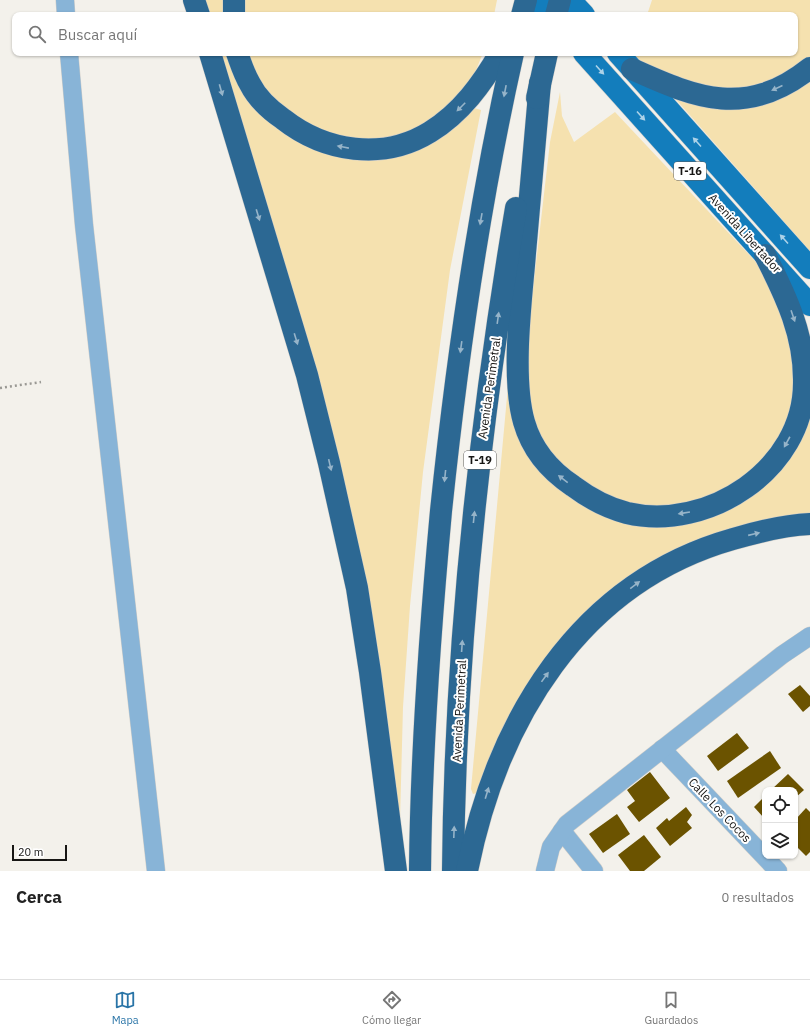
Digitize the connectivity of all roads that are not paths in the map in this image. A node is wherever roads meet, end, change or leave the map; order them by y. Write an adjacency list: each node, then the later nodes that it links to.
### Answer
1 (65, 0): 7 (street)
2 (194, 0): 8 (highway)
3 (234, 0): 9 (highway)
4 (560, 0): 11 (highway)
5 (570, 0): 12 (main road)
6 (526, 8): 10 (main road)
7 (66, 12)
8 (198, 12)
9 (234, 12)
10 (540, 12)
11 (557, 12)
12 (581, 12)
13 (70, 56): 30 (street)
14 (211, 56): 31 (highway, one-way to 31)
15 (238, 56): 16 (highway, one-way to 15)
16 (498, 56)
17 (512, 56): 32 (highway, T-19, one-way to 32)
18 (546, 56): 22 (highway, Avenida Perimetral / T-19)
19 (587, 56): 23 (main road, Avenida Libertador / T-16, one-way to 23)
20 (625, 61): 21 (highway, one-way to 20); 24 (main road, Avenida Libertador, one-way to 20)
21 (810, 68)
22 (540, 83): 23 (highway, one-way to 22); 33 (highway, Avenida Perimetral / T-19, one-way to 22)
23 (765, 255): 25 (main road, Avenida Libertador)
24 (810, 268)
25 (810, 305)
26 (810, 524): 34 (highway, one-way to 26)
27 (810, 636): 28 (street)
28 (662, 750): 29 (street); 37 (street, Calle Los Cocos)
29 (562, 831): 35 (street); 36 (street)
30 (156, 871)
31 (396, 871)
32 (420, 871)
33 (453, 871)
34 (467, 871)
35 (545, 871)
36 (594, 871)
37 (778, 871)

